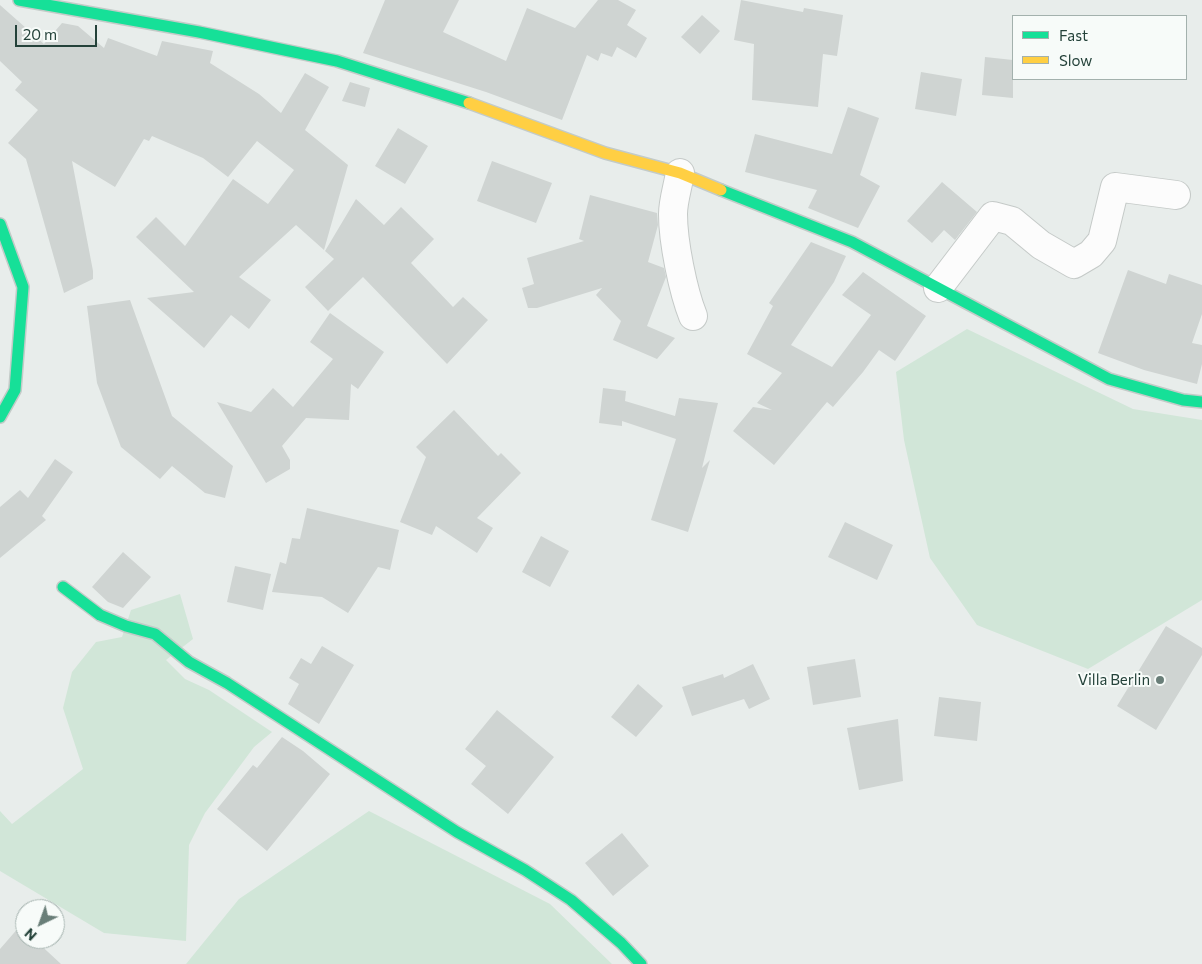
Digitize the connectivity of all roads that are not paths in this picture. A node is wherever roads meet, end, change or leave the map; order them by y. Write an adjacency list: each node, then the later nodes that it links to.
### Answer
1 (18, 0): 2 (street)
2 (680, 173): 5 (street); 6 (street)
3 (1176, 195): 5 (street)
4 (0, 224): 8 (street)
5 (938, 288): 7 (street)
6 (693, 316)
7 (1202, 402)
8 (0, 417)
9 (63, 587): 10 (street)
10 (642, 964)

